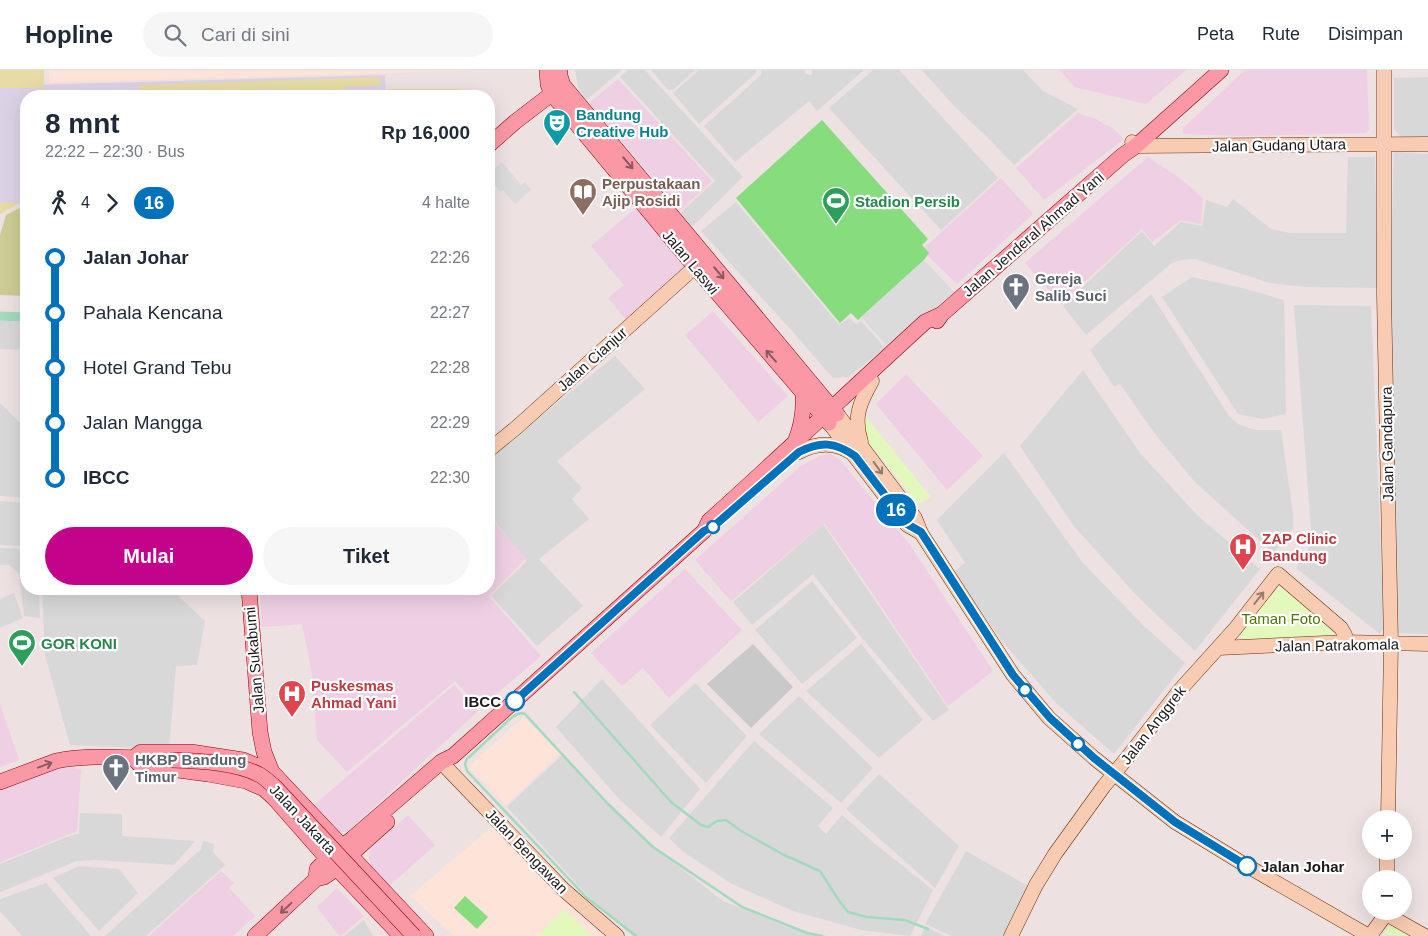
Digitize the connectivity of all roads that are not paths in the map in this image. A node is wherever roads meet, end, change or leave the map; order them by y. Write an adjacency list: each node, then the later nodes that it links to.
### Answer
1 (1210, 70): 7 (main road, Jalan Jenderal Ahmad Yani)
2 (1221, 70): 7 (main road, Jalan Jenderal Ahmad Yani)
3 (1384, 70): 8 (street, Jalan Gandapura)
4 (555, 80): 5 (main road); 6 (main road); 10 (main road, Jalan Laswi); 13 (main road, Jalan Laswi, one-way to 13)
5 (495, 129)
6 (495, 140)
7 (1134, 144): 8 (street, Jalan Gudang Utara); 11 (main road, Jalan Jenderal Ahmad Yani)
8 (1385, 144): 9 (street, Jalan Gudang Utara); 22 (street, Jalan Gandapura)
9 (1428, 144)
10 (695, 267): 13 (main road, Jalan Laswi, one-way to 10); 16 (street, Jalan Cianjur)
11 (942, 314): 12 (main road, Jalan Jenderal Ahmad Yani); 14 (main road, Jalan Jenderal Ahmad Yani)
12 (872, 381): 15 (main road, Jalan Jenderal Ahmad Yani); 18 (street)
13 (808, 389): 14 (main road); 15 (main road, Jalan Laswi); 17 (main road)
14 (852, 389): 15 (main road, Jalan Jenderal Ahmad Yani)
15 (831, 416): 17 (main road, Jalan Jenderal Ahmad Yani); 18 (street)
16 (495, 445)
17 (796, 448): 18 (street); 29 (main road, Jalan Jenderal Ahmad Yani)
18 (859, 452): 31 (street)
19 (249, 595): 26 (main road, Jalan Sukabumi)
20 (1235, 629): 21 (street, Jalan Anggrek, one-way to 21); 24 (street); 25 (street, Jalan Anggrek)
21 (1346, 642): 22 (street, Jalan Patrakomala); 24 (street, Jalan Patrakomala)
22 (1391, 644): 23 (street, Jalan Patrakomala); 33 (street, Jalan Gandapura)
23 (1428, 644)
24 (1247, 646): 25 (street, Jalan Patrakomala)
25 (1219, 648): 31 (street, Jalan Anggrek)
26 (260, 732): 28 (main road, Jalan Sukabumi); 30 (main road, Jalan Sukabumi)
27 (133, 758): 28 (main road, Jalan Jakarta); 32 (main road, Jalan Jakarta, one-way to 27); 35 (main road, Jalan Jakarta); 40 (main road, Jalan Jakarta, bridge)
28 (244, 760): 30 (main road, Jalan Jakarta)
29 (444, 763): 34 (main road, Jalan Jenderal Ahmad Yani); 42 (street, Jalan Bengawan)
30 (272, 772): 34 (main road, Jalan Jakarta)
31 (1114, 773): 43 (street, Jalan Anggrek); 44 (street)
32 (0, 782)
33 (1388, 810)
34 (350, 854): 35 (main road, Jalan Jenderal Ahmad Yani); 41 (main road, Jalan Jakarta)
35 (335, 866): 38 (main road, Jalan Jenderal Ahmad Yani, one-way to 38); 39 (main road, Jalan Jakarta)
36 (1381, 920): 44 (street)
37 (1398, 920): 45 (street)
38 (254, 936)
39 (401, 936)
40 (414, 936)
41 (426, 936)
42 (617, 936)
43 (1011, 936)
44 (1369, 936)
45 (1425, 936)

